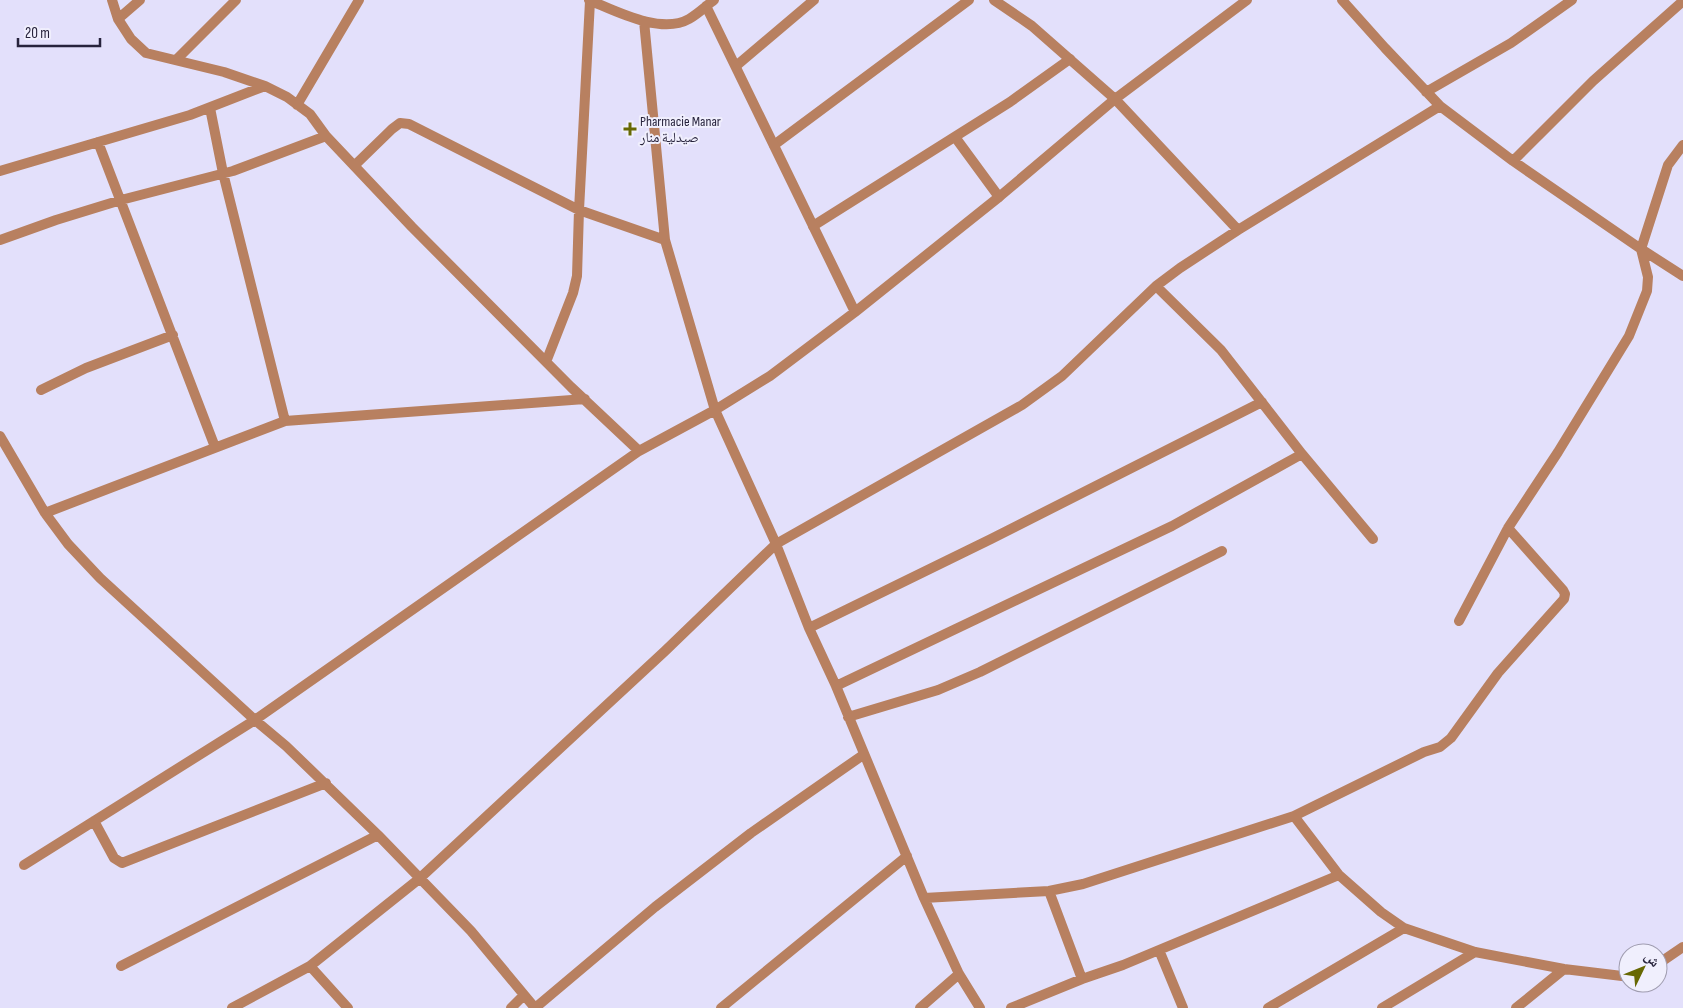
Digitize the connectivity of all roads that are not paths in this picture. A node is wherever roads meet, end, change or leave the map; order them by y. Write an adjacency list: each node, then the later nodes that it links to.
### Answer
1 (112, 0): 14 (street)
2 (140, 0): 14 (street)
3 (236, 0): 17 (street)
4 (359, 0): 22 (street)
5 (590, 0): 15 (street); 36 (street)
6 (814, 0): 18 (street)
7 (969, 0): 28 (street)
8 (994, 0): 16 (street)
9 (1247, 0): 21 (street)
10 (1342, 0): 20 (street)
11 (1572, 0): 20 (street)
12 (1683, 1): 30 (street)
13 (710, 3): 15 (street); 18 (street)
14 (118, 19): 17 (street)
15 (644, 21): 40 (street)
16 (1070, 59): 21 (street); 26 (street)
17 (176, 60): 19 (street)
18 (736, 66): 28 (street)
19 (266, 86): 22 (street); 24 (street)
20 (1426, 92): 23 (street)
21 (1115, 99): 34 (street); 38 (street)
22 (297, 105): 25 (street)
23 (1440, 106): 30 (street); 38 (street)
24 (210, 108): 27 (street); 33 (street)
25 (326, 136): 31 (street); 33 (street)
26 (954, 137): 34 (street); 37 (street)
27 (98, 142): 32 (street); 35 (street)
28 (774, 145): 37 (street)
29 (1683, 145): 41 (street)
30 (1513, 161): 41 (street)
31 (355, 165): 36 (street); 46 (street)
32 (0, 171)
33 (224, 173): 35 (street); 51 (street)
34 (999, 197): 44 (street)
35 (121, 200): 39 (street); 45 (street)
36 (579, 210): 40 (street); 46 (street)
37 (813, 226): 44 (street)
38 (1238, 230): 43 (street)
39 (0, 240)
40 (665, 240): 50 (street)
41 (1641, 249): 42 (street); 57 (street)
42 (1683, 276)
43 (1156, 286): 49 (street); 59 (street)
44 (855, 312): 50 (street)
45 (173, 335): 47 (street); 53 (street)
46 (546, 362): 48 (street)
47 (41, 390)
48 (585, 399): 51 (street); 54 (street)
49 (1262, 402): 55 (street); 62 (street)
50 (715, 410): 54 (street); 59 (street)
51 (285, 421): 53 (street)
52 (0, 436): 56 (street)
53 (215, 447): 56 (street)
54 (639, 451): 65 (street)
55 (1302, 454): 58 (street); 63 (street)
56 (46, 513): 65 (street)
57 (1508, 528): 61 (street); 68 (street)
58 (1373, 539)
59 (776, 544): 62 (street); 74 (street)
60 (1222, 551): 64 (street)
61 (1459, 621)
62 (809, 628): 63 (street)
63 (836, 686): 64 (street)
64 (848, 717): 66 (street)
65 (254, 720): 67 (street); 69 (street)
66 (863, 755): 71 (street); 92 (street)
67 (326, 783): 69 (street); 70 (street)
68 (1294, 816): 73 (street); 75 (street)
69 (94, 821): 72 (street)
70 (378, 834): 74 (street); 82 (street)
71 (907, 856): 76 (street); 93 (street)
72 (24, 865)
73 (1339, 875): 77 (street); 79 (street)
74 (419, 879): 83 (street); 88 (street)
75 (1049, 891): 76 (street); 87 (street)
76 (924, 898): 85 (street)
77 (1404, 928): 80 (street); 98 (street)
78 (1683, 947): 81 (street)
79 (1159, 950): 87 (street); 97 (street)
80 (1475, 952): 84 (street); 99 (street)
81 (1668, 957)
82 (121, 966)
83 (310, 966): 89 (street); 90 (street)
84 (1564, 969): 86 (street); 100 (street)
85 (959, 974): 94 (street); 95 (street)
86 (1618, 976)
87 (1082, 979): 96 (street)
88 (524, 995): 91 (street); 92 (street)
89 (232, 1008)
90 (348, 1008)
91 (511, 1008)
92 (535, 1008)
93 (721, 1008)
94 (920, 1008)
95 (980, 1008)
96 (1011, 1008)
97 (1183, 1008)
98 (1268, 1008)
99 (1382, 1008)
100 (1516, 1008)

